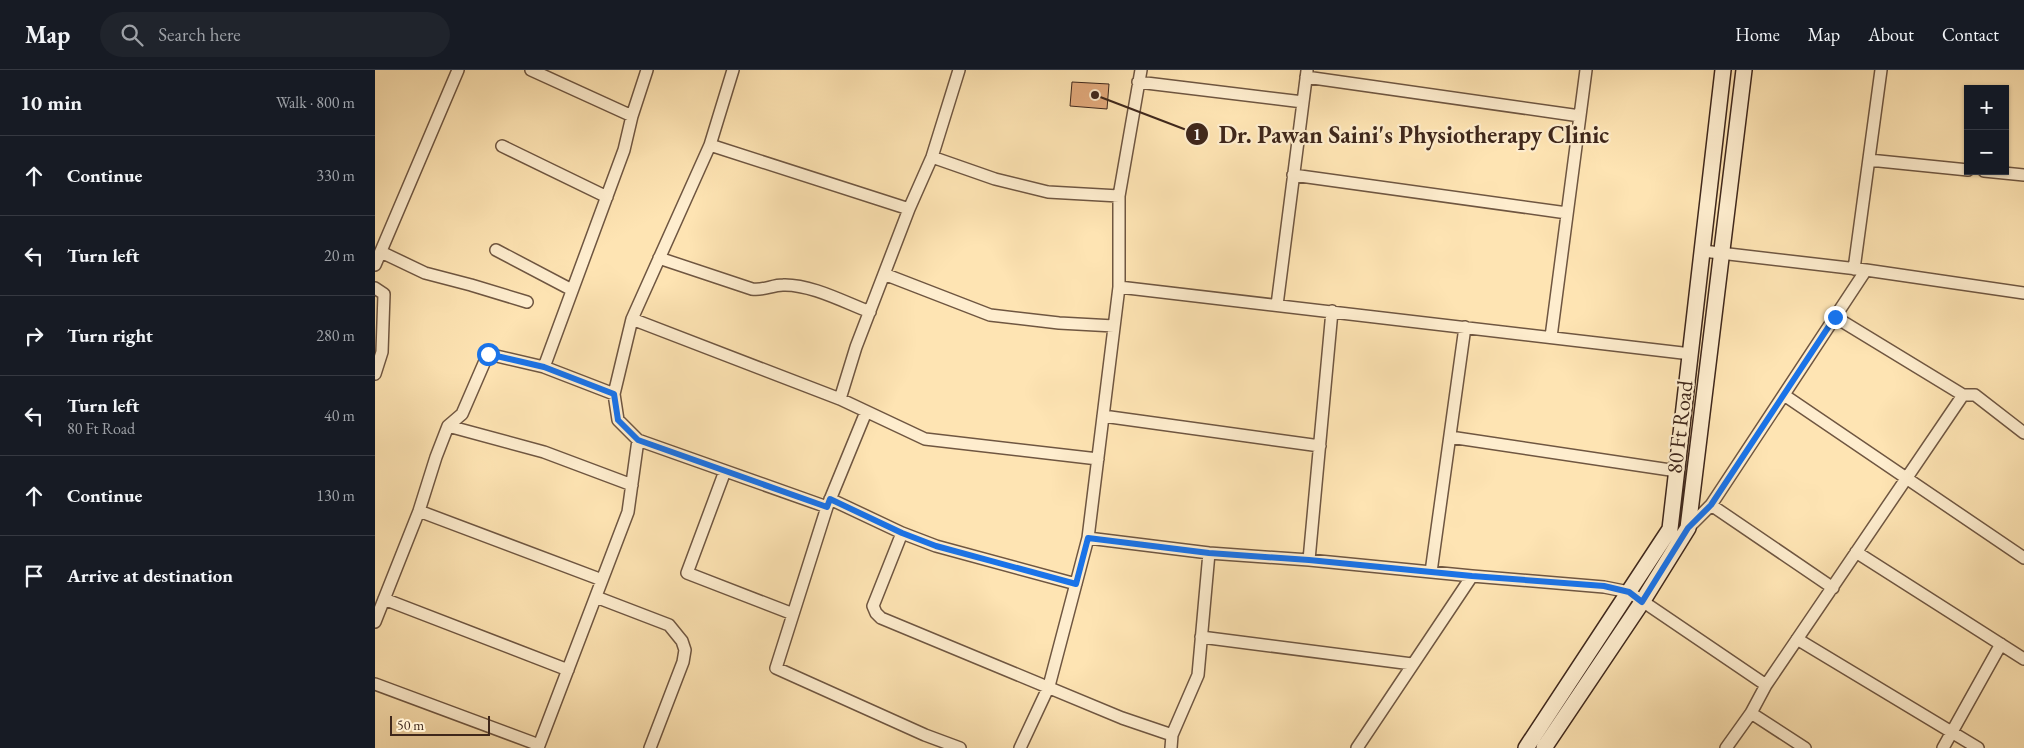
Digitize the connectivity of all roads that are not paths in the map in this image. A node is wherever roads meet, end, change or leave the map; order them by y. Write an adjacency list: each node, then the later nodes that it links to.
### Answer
1 (458, 70): 30 (street)
2 (531, 70): 14 (street)
3 (647, 70): 14 (street)
4 (733, 70): 16 (street)
5 (959, 70): 18 (street)
6 (1141, 70): 12 (street)
7 (1586, 70): 15 (street)
8 (1723, 70): 29 (main road, 80 Ft Road)
9 (1744, 70): 31 (main road, 80 Ft Road)
10 (1881, 70): 19 (street)
11 (1307, 74): 13 (street); 15 (street)
12 (1138, 82): 13 (street); 24 (street)
13 (1303, 102): 22 (street)
14 (632, 116): 25 (street)
15 (1580, 116): 27 (street)
16 (710, 145): 26 (street); 32 (street)
17 (502, 146): 25 (street)
18 (931, 157): 24 (street); 26 (street)
19 (1869, 160): 20 (street); 34 (street)
20 (1964, 170)
21 (2009, 173): 23 (street)
22 (1293, 175): 27 (street); 42 (street)
23 (2024, 175)
24 (1119, 196): 37 (street)
25 (607, 197): 39 (street)
26 (909, 209): 36 (street)
27 (1567, 213): 49 (street)
28 (496, 250): 39 (street)
29 (1703, 251): 31 (street); 51 (main road, 80 Ft Road)
30 (381, 252): 33 (street); 41 (street)
31 (1721, 253): 34 (street); 73 (main road, 80 Ft Road)
32 (659, 258): 43 (street); 46 (street)
33 (375, 265)
34 (1853, 269): 35 (street)
35 (1865, 270): 40 (street); 45 (street)
36 (884, 274): 43 (street); 47 (street)
37 (1119, 287): 42 (street); 47 (street)
38 (375, 288): 50 (street)
39 (572, 290): 52 (street)
40 (2024, 293)
41 (527, 302)
42 (1277, 305): 44 (street)
43 (870, 312): 57 (street)
44 (1332, 312): 48 (street); 64 (street)
45 (1835, 317): 55 (street); 56 (street)
46 (632, 319): 54 (street); 57 (street)
47 (1114, 326): 59 (street)
48 (1465, 327): 49 (street); 62 (street)
49 (1551, 337): 51 (street)
50 (379, 352): 53 (street)
51 (1691, 354): 67 (main road, 80 Ft Road)
52 (544, 367): 54 (street); 60 (street)
53 (375, 374)
54 (614, 394): 63 (street)
55 (1784, 395): 68 (street); 71 (street)
56 (1963, 395): 61 (street); 68 (street)
57 (840, 399): 58 (street)
58 (866, 412): 65 (street); 70 (street)
59 (1103, 416): 64 (street); 65 (street)
60 (448, 426): 69 (street); 72 (street)
61 (2023, 430)
62 (1450, 437): 67 (street); 80 (street)
63 (638, 440): 66 (street); 69 (street)
64 (1320, 446): 79 (street)
65 (1098, 459): 75 (street)
66 (725, 471): 70 (street); 89 (street)
67 (1677, 471): 85 (main road, 80 Ft Road)
68 (1906, 478): 76 (street); 78 (street)
69 (631, 485): 82 (street)
70 (829, 503): 74 (street); 89 (street)
71 (1711, 505): 73 (street); 84 (street)
72 (419, 511): 82 (street); 87 (street)
73 (1688, 528): 88 (main road, 80 Ft Road)
74 (902, 533): 83 (street); 99 (street)
75 (1088, 538): 77 (street); 83 (street)
76 (1856, 552): 84 (street); 93 (street)
77 (1209, 553): 79 (street); 91 (street)
78 (2024, 558)
79 (1309, 560): 80 (street)
80 (1431, 572): 81 (street)
81 (1472, 576): 85 (street); 95 (street)
82 (602, 580): 86 (street)
83 (1076, 584): 99 (street)
84 (1833, 588): 92 (street)
85 (1629, 592): 88 (street); 109 (main road, 80 Ft Road)
86 (595, 597): 96 (street); 104 (street)
87 (384, 599): 90 (street); 96 (street)
88 (1642, 602): 98 (street); 110 (main road, 80 Ft Road)
89 (793, 614): 105 (street)
90 (375, 622)
91 (1201, 637): 95 (street); 102 (street)
92 (1797, 639): 98 (street); 101 (street)
93 (2001, 644): 94 (street); 101 (street)
94 (2024, 659)
95 (1412, 664): 108 (street)
96 (568, 670): 103 (street)
97 (375, 684): 103 (street)
98 (1766, 685): 100 (street)
99 (1049, 686): 102 (street); 106 (street)
100 (1751, 713): 111 (street); 112 (street)
101 (1953, 732): 113 (street); 114 (street)
102 (1172, 735): 107 (street)
103 (539, 747)
104 (650, 748)
105 (959, 748)
106 (1020, 748)
107 (1171, 748)
108 (1357, 748)
109 (1526, 748)
110 (1544, 748)
111 (1726, 748)
112 (1805, 748)
113 (1943, 748)
114 (1978, 748)

